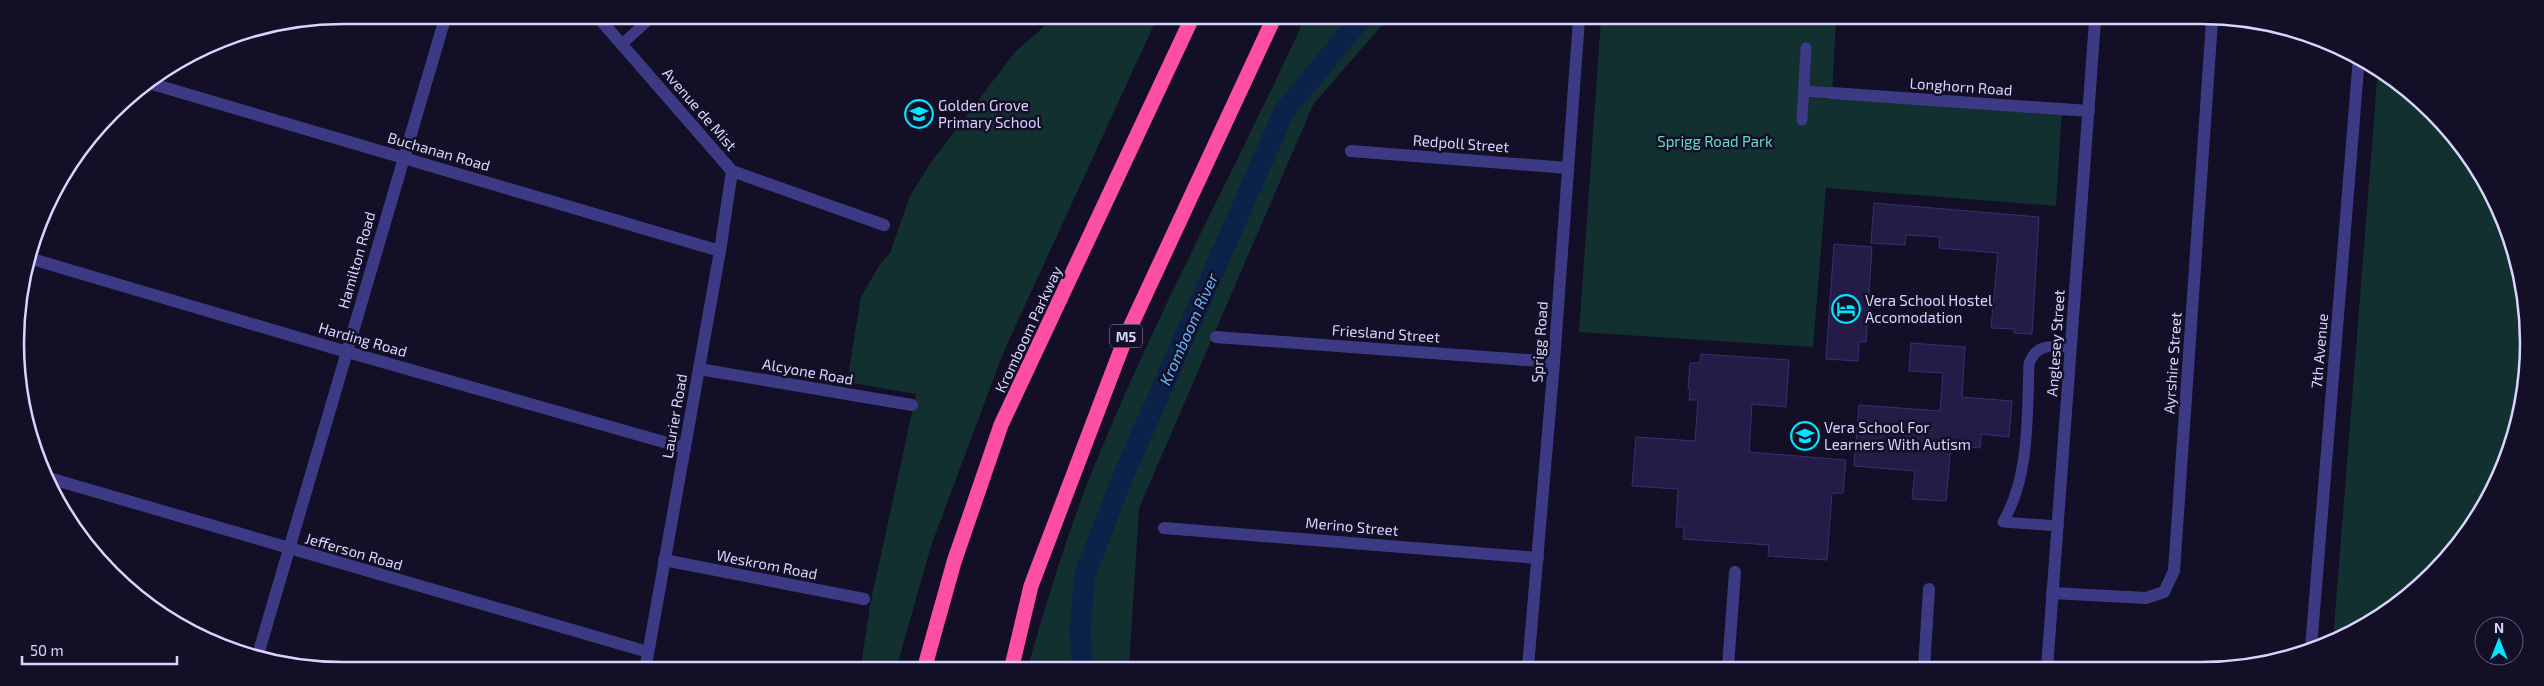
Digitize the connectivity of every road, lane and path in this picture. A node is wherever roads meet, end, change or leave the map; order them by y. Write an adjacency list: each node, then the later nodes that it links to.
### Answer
1 (443, 24): 18 (street, Hamilton Road)
2 (605, 24): 9 (street, Avenue de Mist)
3 (644, 24): 9 (lane)
4 (1189, 24): 45 (highway, Kromboom Parkway)
5 (1271, 24): 46 (highway, M5)
6 (1579, 24): 19 (street, Sprigg Road)
7 (2095, 24): 15 (street, Anglesey Street)
8 (2212, 24): 39 (street, Ayrshire Street)
9 (622, 44): 20 (street, Avenue de Mist)
10 (1806, 48): 13 (lane)
11 (2357, 65): 41 (street, 7th Avenue)
12 (156, 85): 18 (street, Buchanan Road)
13 (1804, 91): 14 (lane); 16 (lane)
14 (1832, 93): 15 (street, Longhorn Road)
15 (2089, 111): 25 (street, Anglesey Street)
16 (1802, 120)
17 (1351, 151): 19 (street, Redpoll Street)
18 (403, 157): 22 (street, Buchanan Road); 26 (street, Hamilton Road)
19 (1568, 168): 27 (street, Sprigg Road)
20 (732, 171): 21 (street, Avenue de Mist); 22 (street, Laurier Road)
21 (884, 225)
22 (720, 251): 28 (street, Laurier Road)
23 (35, 260): 26 (street, Harding Road)
24 (1216, 337): 27 (street, Friesland Street)
25 (2071, 347): 32 (street, Anglesey Street); 32 (lane)
26 (346, 352): 30 (street, Harding Road); 34 (street, Hamilton Road)
27 (1554, 362): 35 (street, Sprigg Road)
28 (699, 369): 29 (street, Alcyone Road); 30 (street, Laurier Road)
29 (912, 405)
30 (685, 448): 36 (street, Laurier Road)
31 (56, 481): 34 (street, Jefferson Road)
32 (2058, 526): 39 (street, Anglesey Street)
33 (1164, 528): 35 (street, Merino Street)
34 (290, 550): 42 (street, Hamilton Road); 43 (street, Jefferson Road)
35 (1538, 558): 47 (street, Sprigg Road)
36 (664, 560): 40 (street, Weskrom Road); 43 (street, Laurier Road)
37 (1735, 572): 48 (street)
38 (1929, 589): 49 (street)
39 (2052, 593): 50 (street, Anglesey Street)
40 (864, 599)
41 (2311, 642)
42 (260, 651)
43 (648, 652): 44 (street, Laurier Road)
44 (646, 662)
45 (926, 662)
46 (1013, 662)
47 (1528, 662)
48 (1728, 662)
49 (1924, 662)
50 (2047, 662)

